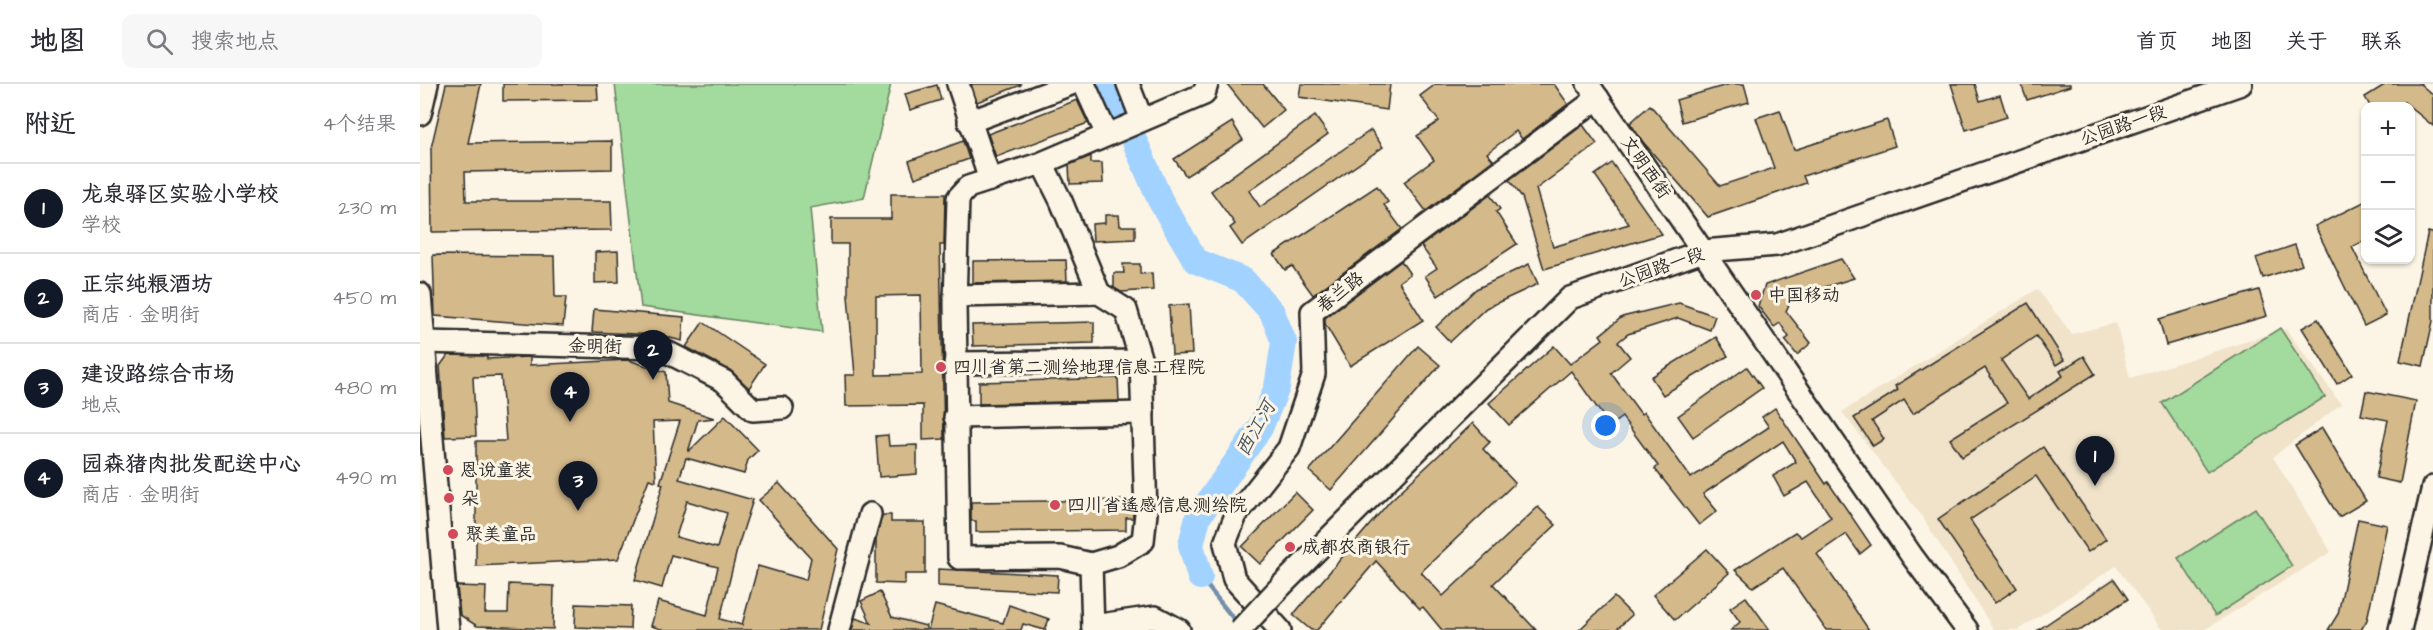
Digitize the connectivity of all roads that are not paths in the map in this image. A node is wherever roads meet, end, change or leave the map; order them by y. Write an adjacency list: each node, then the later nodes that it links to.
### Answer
1 (427, 84): 9 (street)
2 (958, 84): 10 (street)
3 (1071, 84): 10 (street)
4 (1084, 84): 11 (street)
5 (1128, 84): 11 (street)
6 (1208, 84): 11 (street)
7 (2241, 84): 14 (street, 公园路一段)
8 (1593, 91): 14 (street, 文明西街); 32 (street, 春兰路)
9 (420, 114)
10 (969, 122): 13 (street)
11 (1126, 127): 12 (street)
12 (1042, 162): 13 (street); 15 (street)
13 (990, 180): 17 (street)
14 (1703, 250): 31 (street, 公园路一段, bridge); 33 (street, 文明西街)
15 (1099, 293): 17 (street); 19 (street)
16 (420, 294): 18 (street)
17 (955, 296): 20 (street)
18 (424, 342): 21 (street, 金明街); 28 (street)
19 (1141, 361): 20 (street); 22 (street)
20 (955, 363): 23 (street)
21 (782, 408)
22 (1143, 413): 23 (street); 26 (street)
23 (955, 417): 26 (street)
24 (2433, 487): 34 (street)
25 (870, 514): 29 (street)
26 (1091, 564): 27 (street)
27 (1093, 628): 30 (street)
28 (448, 630)
29 (839, 630)
30 (1179, 630)
31 (1240, 630)
32 (1280, 630)
33 (1966, 630)
34 (2400, 630)

